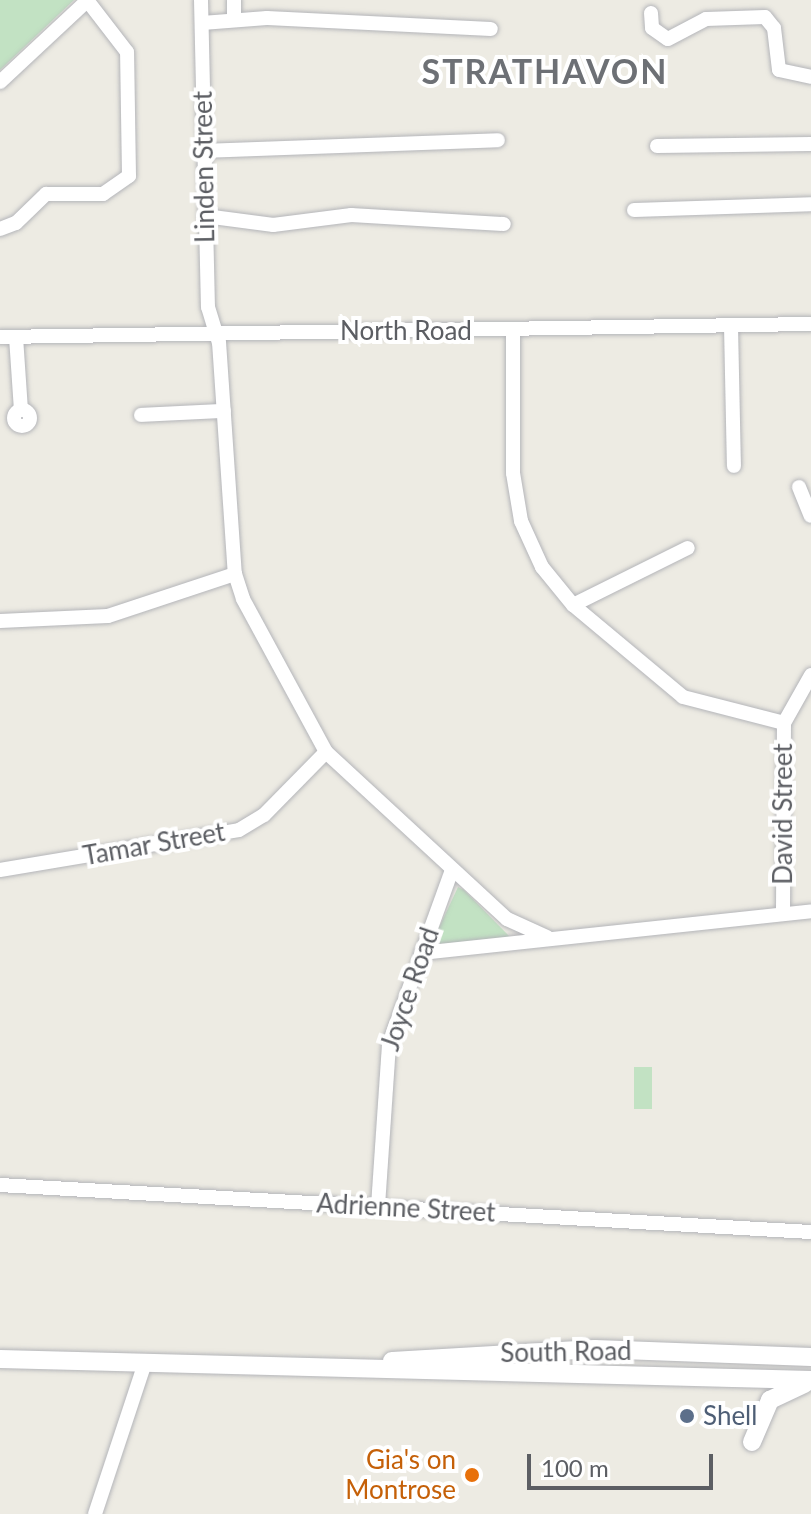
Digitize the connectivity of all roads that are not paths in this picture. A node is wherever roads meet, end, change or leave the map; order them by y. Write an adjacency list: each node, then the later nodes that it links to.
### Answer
1 (88, 0): 9 (street); 18 (street)
2 (201, 0): 6 (street, Linden Street)
3 (234, 0): 5 (street)
4 (651, 13): 8 (street)
5 (234, 20): 6 (street); 7 (street)
6 (202, 23): 13 (street, Linden Street)
7 (491, 29)
8 (811, 77)
9 (0, 82)
10 (498, 140): 13 (street)
11 (811, 144): 12 (street)
12 (657, 146)
13 (202, 151): 16 (street, Linden Street)
14 (811, 204): 15 (street)
15 (634, 210)
16 (205, 216): 17 (street); 22 (street, Linden Street)
17 (504, 224)
18 (0, 229)
19 (811, 324): 20 (street, North Road)
20 (731, 326): 21 (street, North Road); 28 (street)
21 (513, 331): 22 (street, North Road); 33 (street)
22 (216, 333): 24 (street, North Road); 26 (street, Linden Street)
23 (0, 337): 24 (street, North Road)
24 (16, 337): 25 (street)
25 (21, 410)
26 (224, 411): 27 (street); 32 (street, Linden Street)
27 (141, 415)
28 (734, 466)
29 (799, 487): 30 (street)
30 (811, 516)
31 (688, 548): 33 (street)
32 (235, 574): 34 (street); 37 (street)
33 (573, 605): 36 (street)
34 (0, 621)
35 (811, 675): 36 (street, David Street)
36 (784, 723): 41 (street, David Street)
37 (326, 752): 38 (street, Tamar Street); 39 (street)
38 (0, 870)
39 (452, 870): 42 (street); 43 (street, Joyce Road)
40 (811, 911): 41 (street)
41 (783, 912): 42 (street)
42 (547, 937): 43 (street)
43 (421, 953): 45 (street, Joyce Road)
44 (0, 1185): 45 (street, Adrienne Street)
45 (378, 1206): 46 (street, Adrienne Street)
46 (811, 1232)
47 (811, 1357): 50 (street, South Road)
48 (0, 1359): 49 (street, South Road)
49 (145, 1363): 50 (street, South Road); 53 (street)
50 (322, 1367): 51 (street, South Road)
51 (811, 1381): 52 (street)
52 (752, 1442)
53 (95, 1514)

